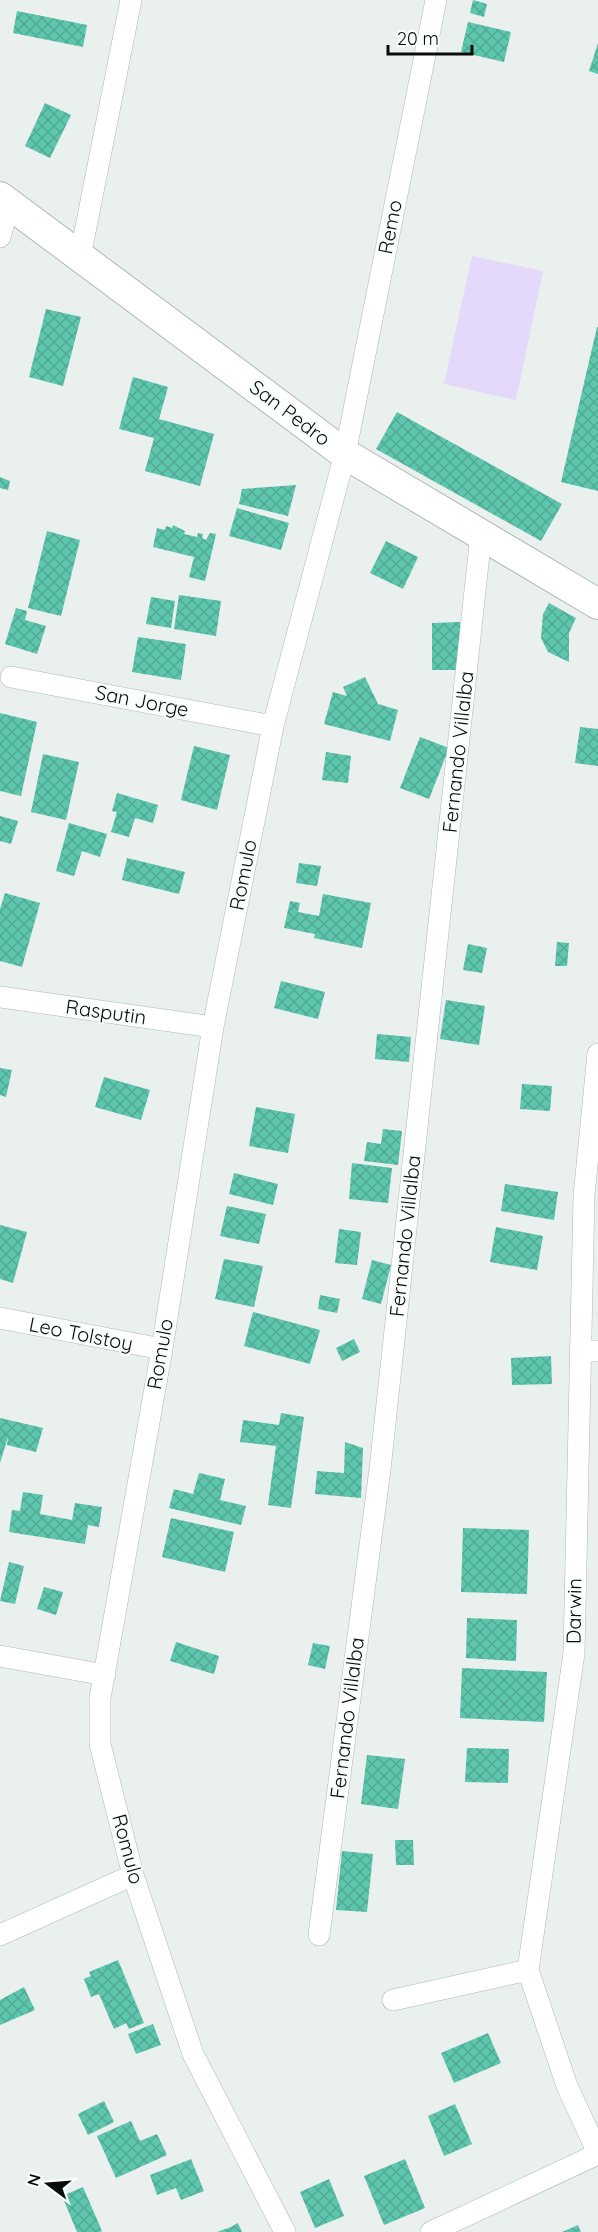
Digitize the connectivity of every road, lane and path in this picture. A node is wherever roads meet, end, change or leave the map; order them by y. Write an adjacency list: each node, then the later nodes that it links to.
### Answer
1 (131, 0): 5 (street)
2 (436, 0): 6 (street, Remo)
3 (4, 200): 4 (street); 5 (main road, San Pedro)
4 (0, 237)
5 (80, 256): 6 (main road, San Pedro)
6 (345, 454): 7 (main road, San Pedro); 10 (street, Romulo)
7 (481, 535): 8 (main road, San Pedro); 21 (street, Fernando Villalba)
8 (598, 603)
9 (10, 677): 10 (street, San Jorge)
10 (273, 726): 12 (street, Romulo)
11 (0, 997): 12 (street, Rasputin)
12 (213, 1027): 15 (street, Romulo)
13 (598, 1054): 16 (street, Darwin)
14 (0, 1318): 15 (street, Leo Tolstoy)
15 (162, 1349): 18 (street, Romulo)
16 (589, 1351): 22 (street, Darwin)
17 (0, 1656): 18 (street)
18 (105, 1675): 19 (street, Romulo)
19 (134, 1875): 20 (street); 25 (street, Romulo)
20 (0, 1935)
21 (319, 1935)
22 (528, 1970): 23 (street); 24 (street, Darwin)
23 (393, 2000)
24 (598, 2153): 26 (street)
25 (285, 2232)
26 (431, 2232)

